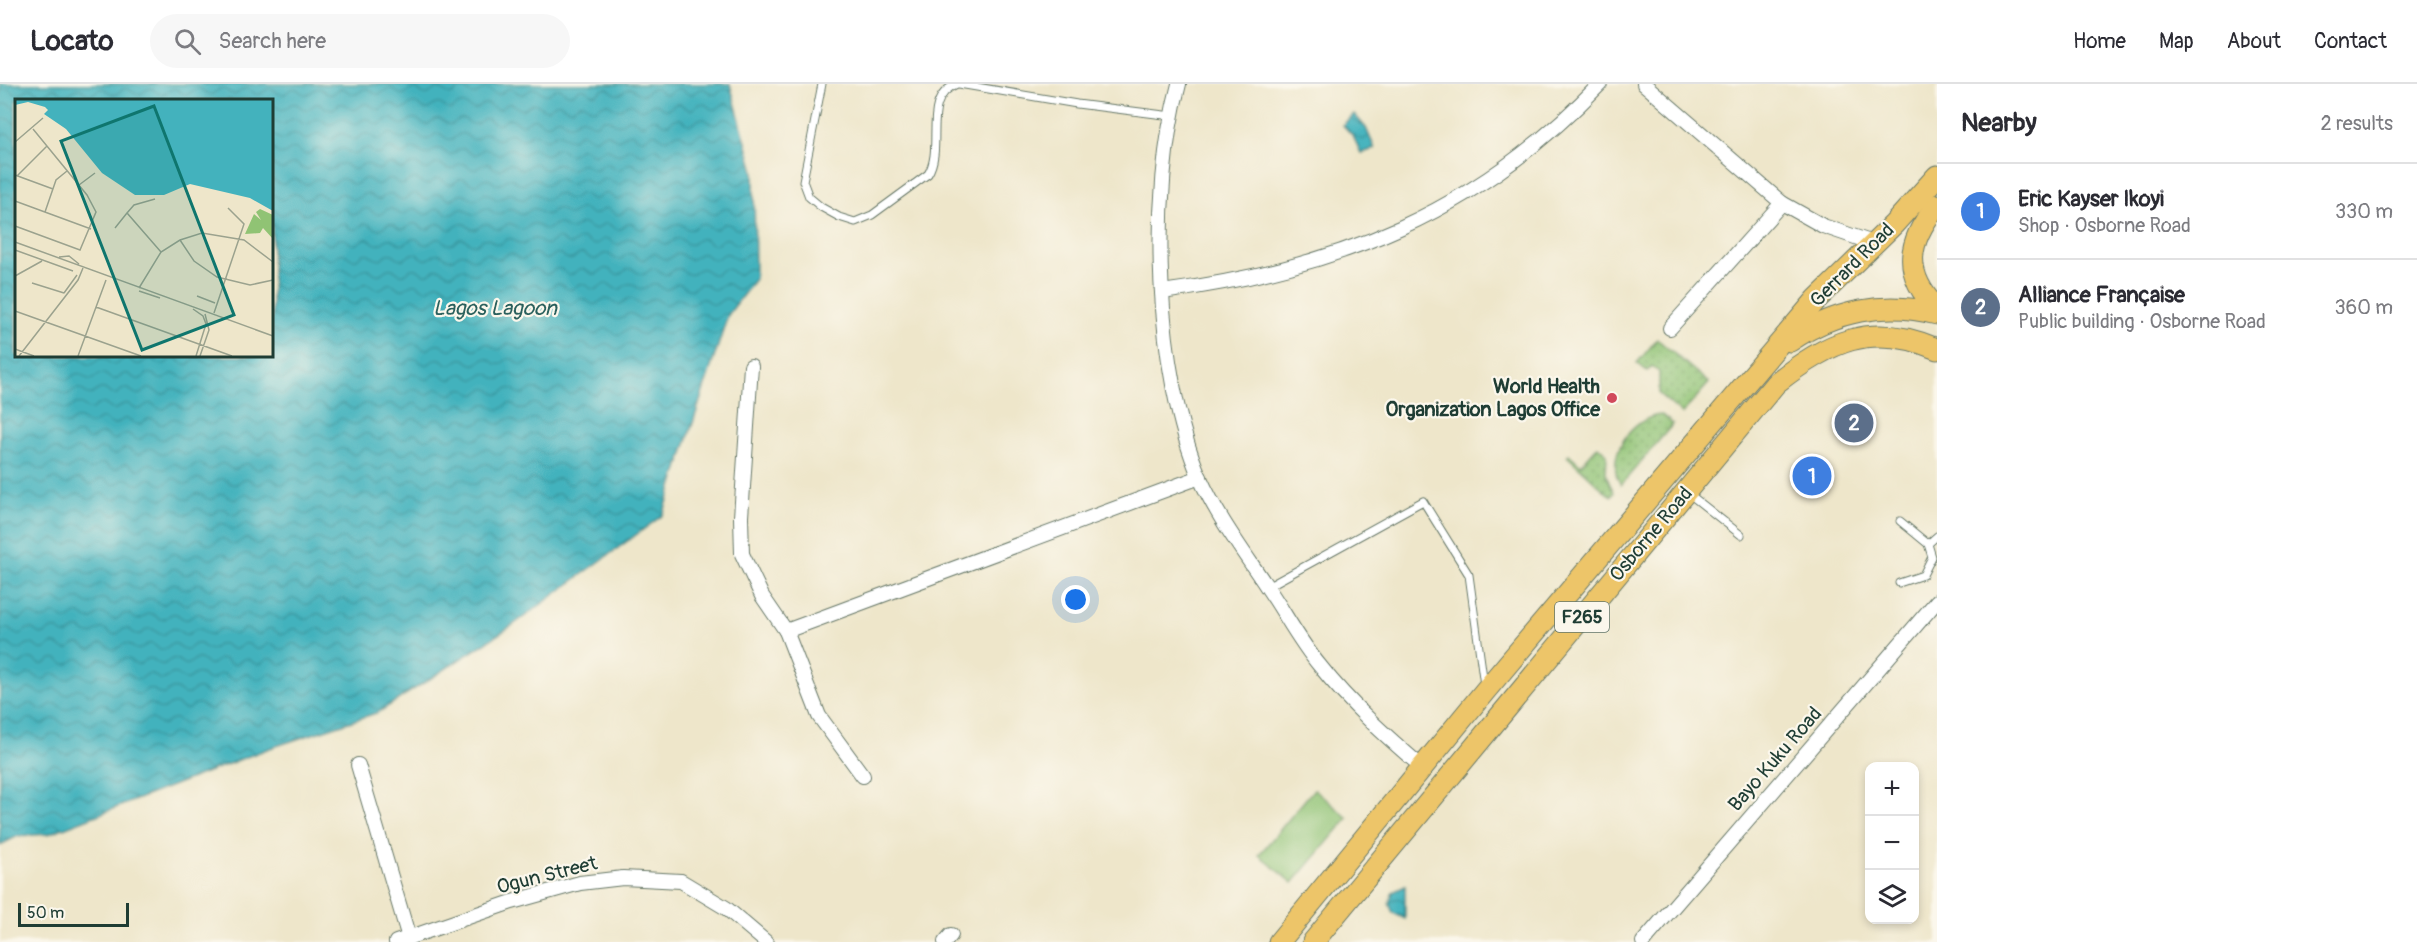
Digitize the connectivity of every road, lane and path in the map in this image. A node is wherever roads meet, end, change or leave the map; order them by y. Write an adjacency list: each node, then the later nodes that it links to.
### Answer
1 (822, 84): 2 (lane)
2 (958, 84): 6 (lane)
3 (1179, 84): 6 (street)
4 (1600, 84): 11 (street)
5 (1644, 84): 8 (street)
6 (1172, 116): 11 (street)
7 (1937, 176): 10 (main road, Gerrard Road)
8 (1782, 203): 10 (street); 14 (street)
9 (1937, 205): 12 (main road, Gerrard Road)
10 (1873, 243): 16 (main road, Gerrard Road)
11 (1162, 292): 18 (street)
12 (1937, 309)
13 (1937, 314): 16 (main road, F265)
14 (1670, 327)
15 (1937, 349): 19 (main road, Osborne Road / F265)
16 (1768, 355): 28 (main road, Osborne Road / F265)
17 (751, 366): 27 (street)
18 (1200, 477): 25 (street); 27 (street)
19 (1686, 491): 21 (lane); 35 (main road, Osborne Road / F265)
20 (1900, 521): 23 (lane)
21 (1741, 535)
22 (1937, 536): 23 (lane)
23 (1928, 544): 24 (lane)
24 (1899, 584)
25 (1267, 587): 28 (lane); 30 (street)
26 (1937, 601): 36 (street, Bayo Kuku Road)
27 (786, 631): 31 (street)
28 (1485, 691): 30 (main road, Osborne Road / F265)
29 (358, 765): 32 (street)
30 (1424, 768): 34 (main road, Osborne Road / F265)
31 (863, 776)
32 (402, 940): 33 (street, Ogun Street)
33 (766, 942)
34 (1279, 942)
35 (1313, 942)
36 (1643, 942)

